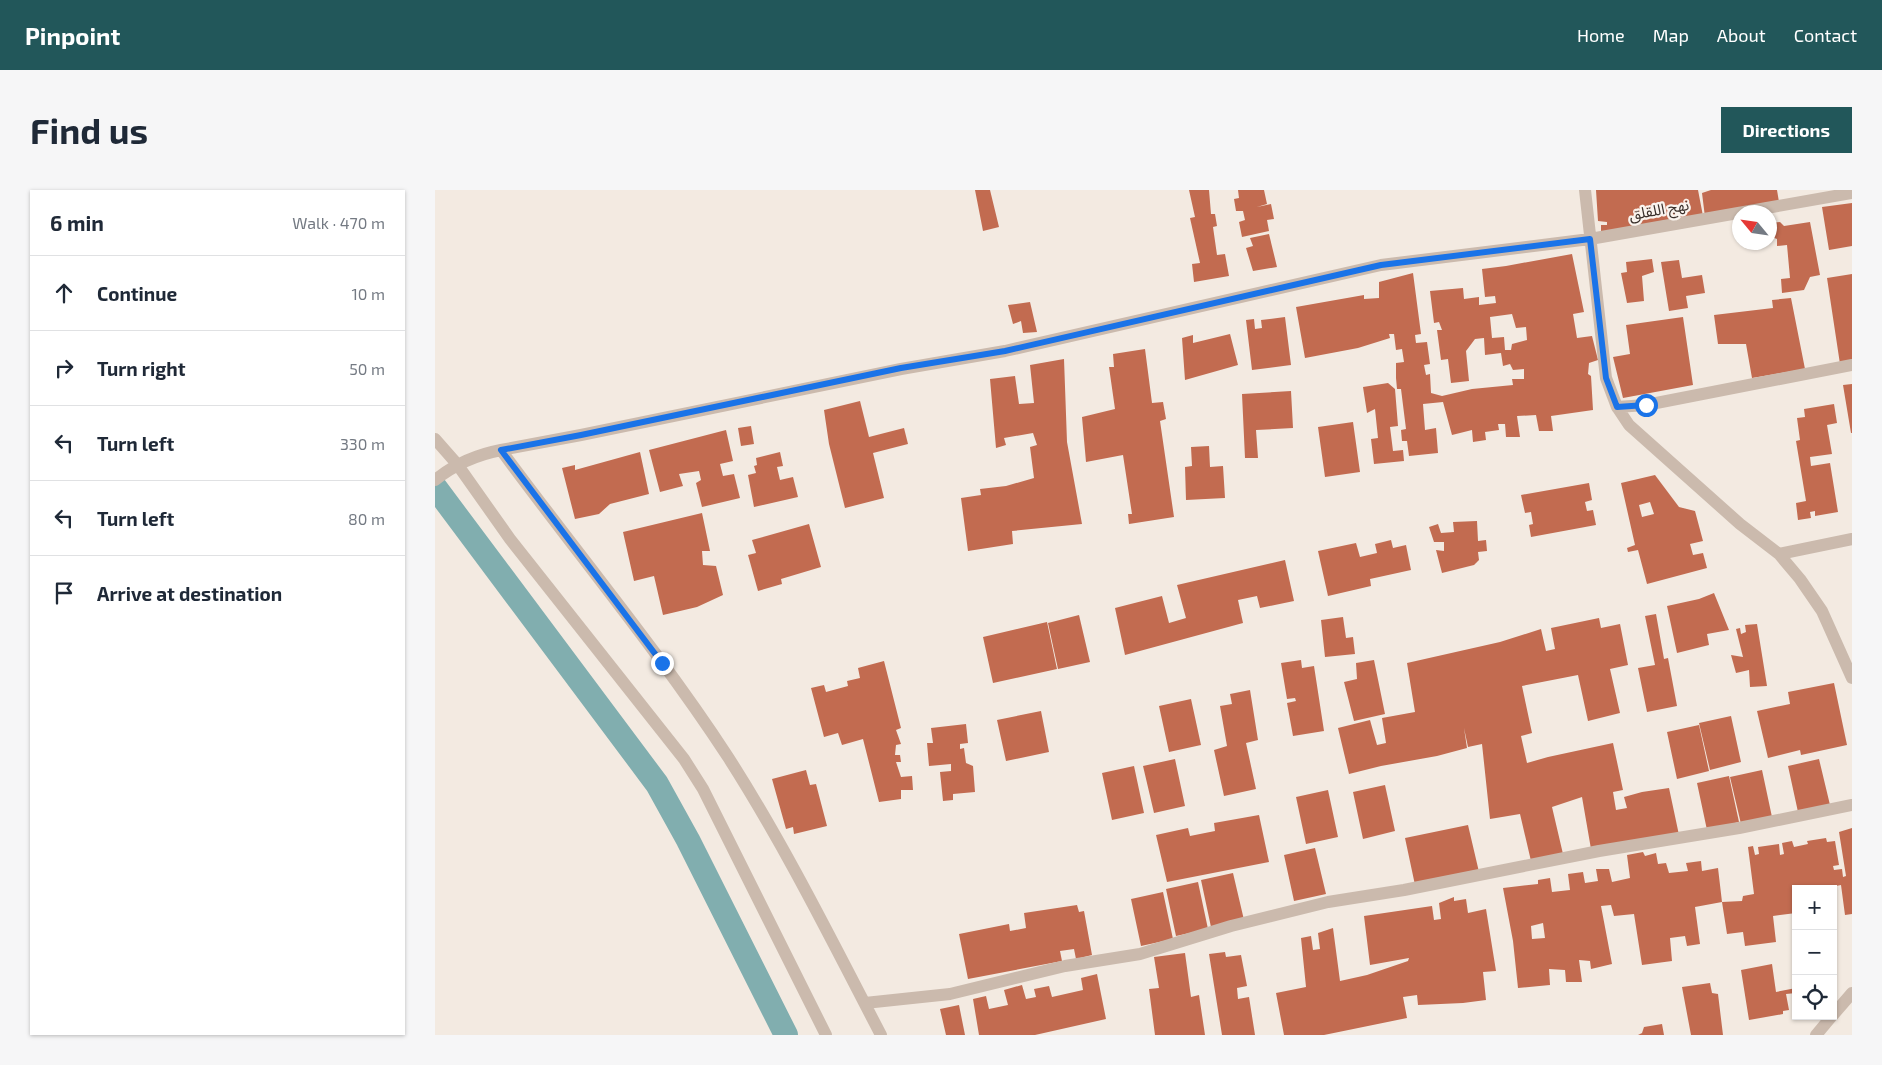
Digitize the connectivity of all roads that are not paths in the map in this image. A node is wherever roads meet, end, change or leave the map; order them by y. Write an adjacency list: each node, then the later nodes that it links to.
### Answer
1 (1585, 190): 3 (street)
2 (1852, 192): 3 (street, نهج اللقلق)
3 (1590, 239): 5 (street); 7 (street, نهج اللقلق)
4 (1852, 365): 5 (street)
5 (1617, 407): 11 (street)
6 (435, 439): 8 (street)
7 (501, 450): 8 (street, نهج اللقلق); 15 (street)
8 (457, 464): 9 (street, نهج اللقلق); 18 (street)
9 (435, 480)
10 (1852, 539): 11 (street)
11 (1779, 554): 12 (street)
12 (1852, 678)
13 (1852, 805): 15 (street)
14 (1852, 993): 16 (street)
15 (865, 1004): 19 (street)
16 (1837, 1011)
17 (1829, 1020): 20 (street)
18 (826, 1035)
19 (881, 1035)
20 (1815, 1035)

